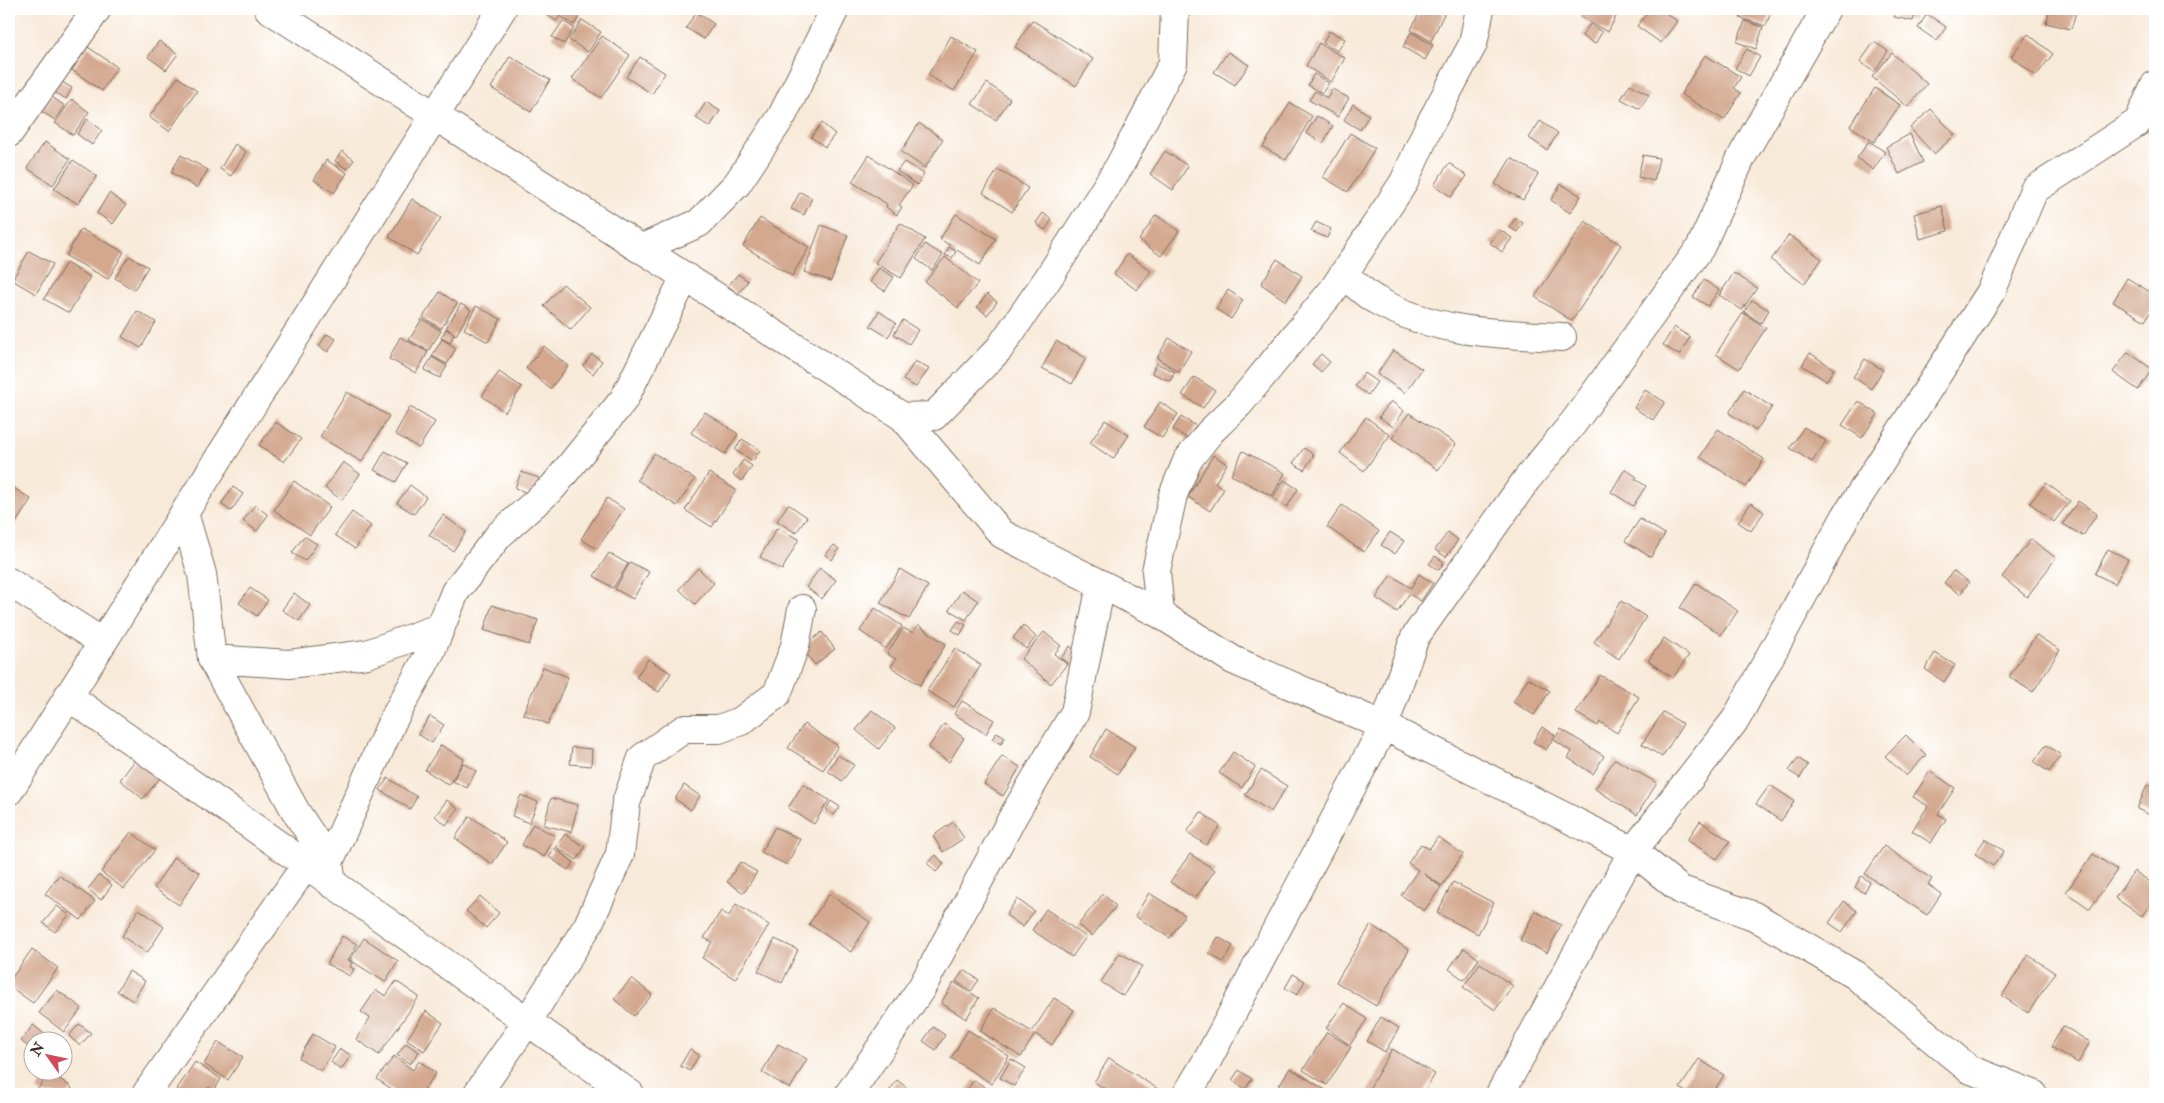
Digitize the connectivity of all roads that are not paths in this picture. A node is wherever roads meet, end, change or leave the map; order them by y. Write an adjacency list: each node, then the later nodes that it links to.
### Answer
1 (97, 9): 10 (street)
2 (269, 9): 9 (street)
3 (502, 9): 9 (street)
4 (835, 9): 11 (street)
5 (1175, 9): 15 (street)
6 (1480, 9): 12 (street)
7 (1826, 9): 25 (street)
8 (2155, 85): 27 (street)
9 (436, 116): 11 (street); 16 (street)
10 (9, 133)
11 (598, 220): 13 (street)
12 (1344, 274): 14 (street); 20 (street)
13 (685, 277): 15 (street); 21 (street)
14 (1562, 337)
15 (903, 417): 18 (street)
16 (184, 513): 22 (street); 23 (street)
17 (9, 582): 22 (street)
18 (1101, 585): 20 (street); 33 (street)
19 (802, 609): 29 (street)
20 (1160, 614): 25 (street)
21 (441, 627): 23 (street); 28 (street)
22 (102, 642): 24 (street)
23 (212, 659): 28 (street)
24 (68, 696): 26 (street); 28 (street)
25 (1384, 726): 27 (street); 34 (street)
26 (9, 791)
27 (1634, 851): 35 (street); 36 (street)
28 (322, 870): 29 (street); 30 (street)
29 (527, 1022): 31 (street); 32 (street)
30 (146, 1094)
31 (476, 1094)
32 (630, 1094)
33 (850, 1094)
34 (1187, 1094)
35 (1500, 1094)
36 (2033, 1094)

